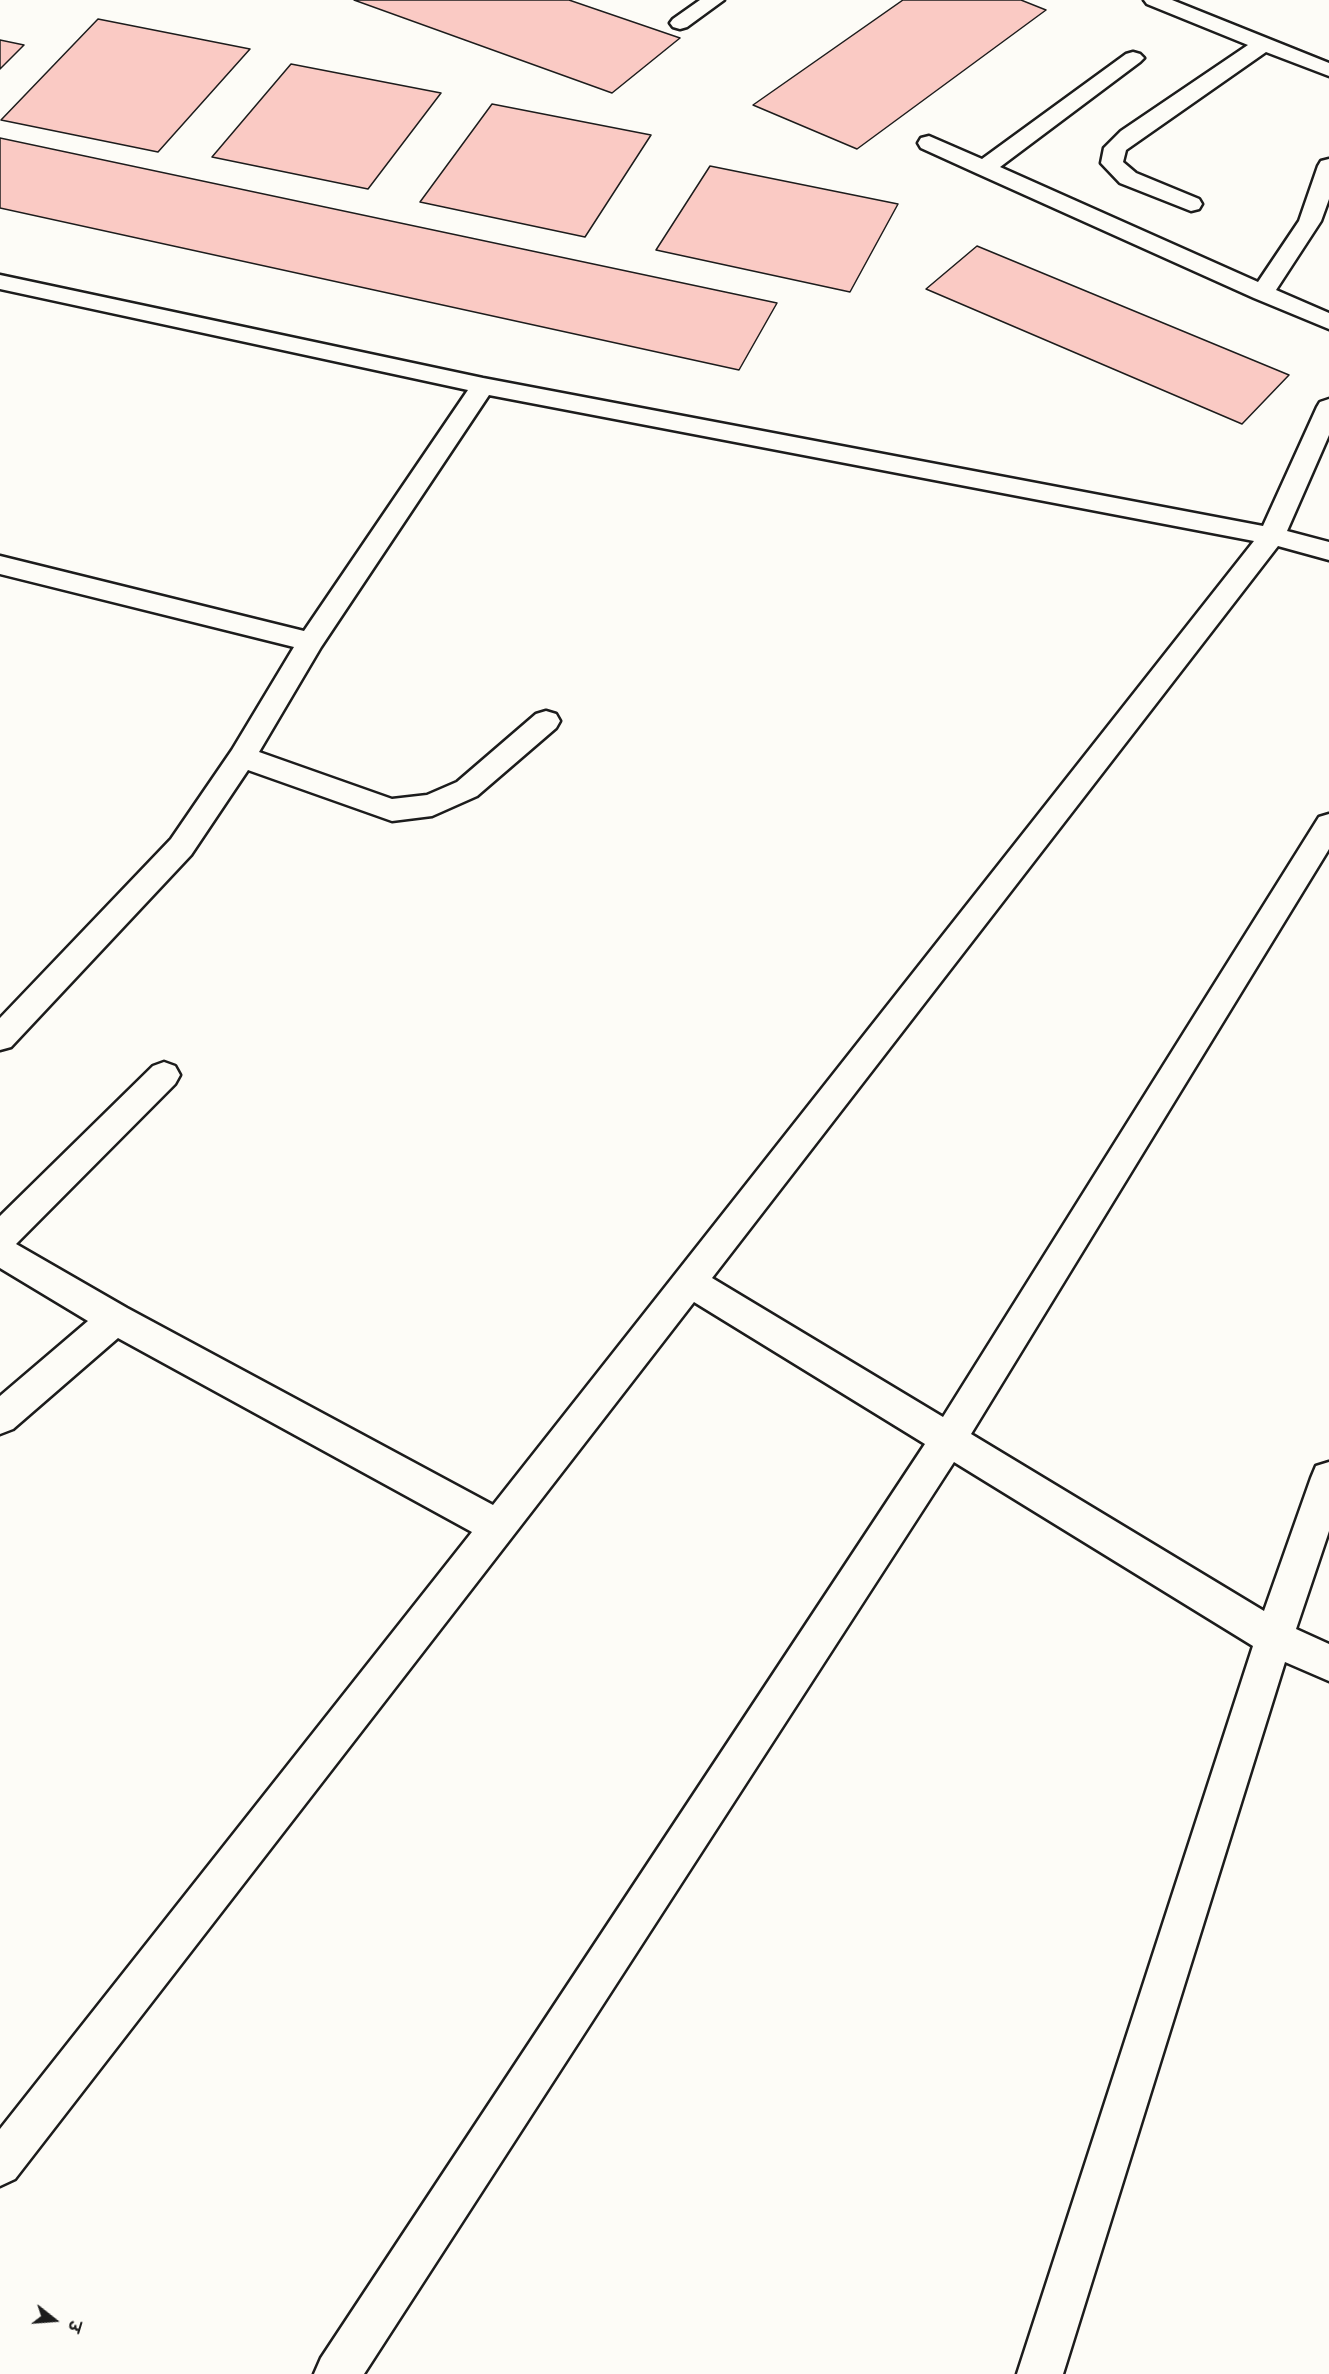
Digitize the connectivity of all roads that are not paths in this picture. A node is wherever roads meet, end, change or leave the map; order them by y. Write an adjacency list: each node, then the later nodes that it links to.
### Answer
1 (714, 0): 3 (street)
2 (1154, 0): 4 (street)
3 (680, 23)
4 (1265, 44): 6 (street); 10 (street)
5 (1133, 58): 9 (street)
6 (1329, 70)
7 (929, 143): 9 (street)
8 (1329, 166): 12 (street)
9 (984, 168): 12 (street)
10 (1191, 204)
11 (0, 282): 14 (street)
12 (1262, 293): 13 (street)
13 (1329, 322)
14 (483, 386): 16 (street); 19 (street)
15 (1329, 407): 16 (street)
16 (1272, 536): 17 (street); 27 (street)
17 (1329, 551)
18 (0, 565): 19 (street)
19 (311, 642): 21 (street)
20 (546, 721): 21 (street)
21 (242, 757): 23 (street)
22 (1329, 825): 30 (street)
23 (0, 1038)
24 (164, 1075): 25 (street)
25 (0, 1238)
26 (0, 1251): 28 (street)
27 (690, 1282): 30 (street); 32 (street)
28 (115, 1319): 29 (street); 32 (street)
29 (0, 1418)
30 (949, 1439): 33 (street); 36 (street)
31 (1329, 1478): 33 (street)
32 (498, 1527): 35 (street)
33 (1274, 1638): 34 (street); 37 (street)
34 (1329, 1663)
35 (0, 2164)
36 (337, 2374)
37 (1040, 2374)

